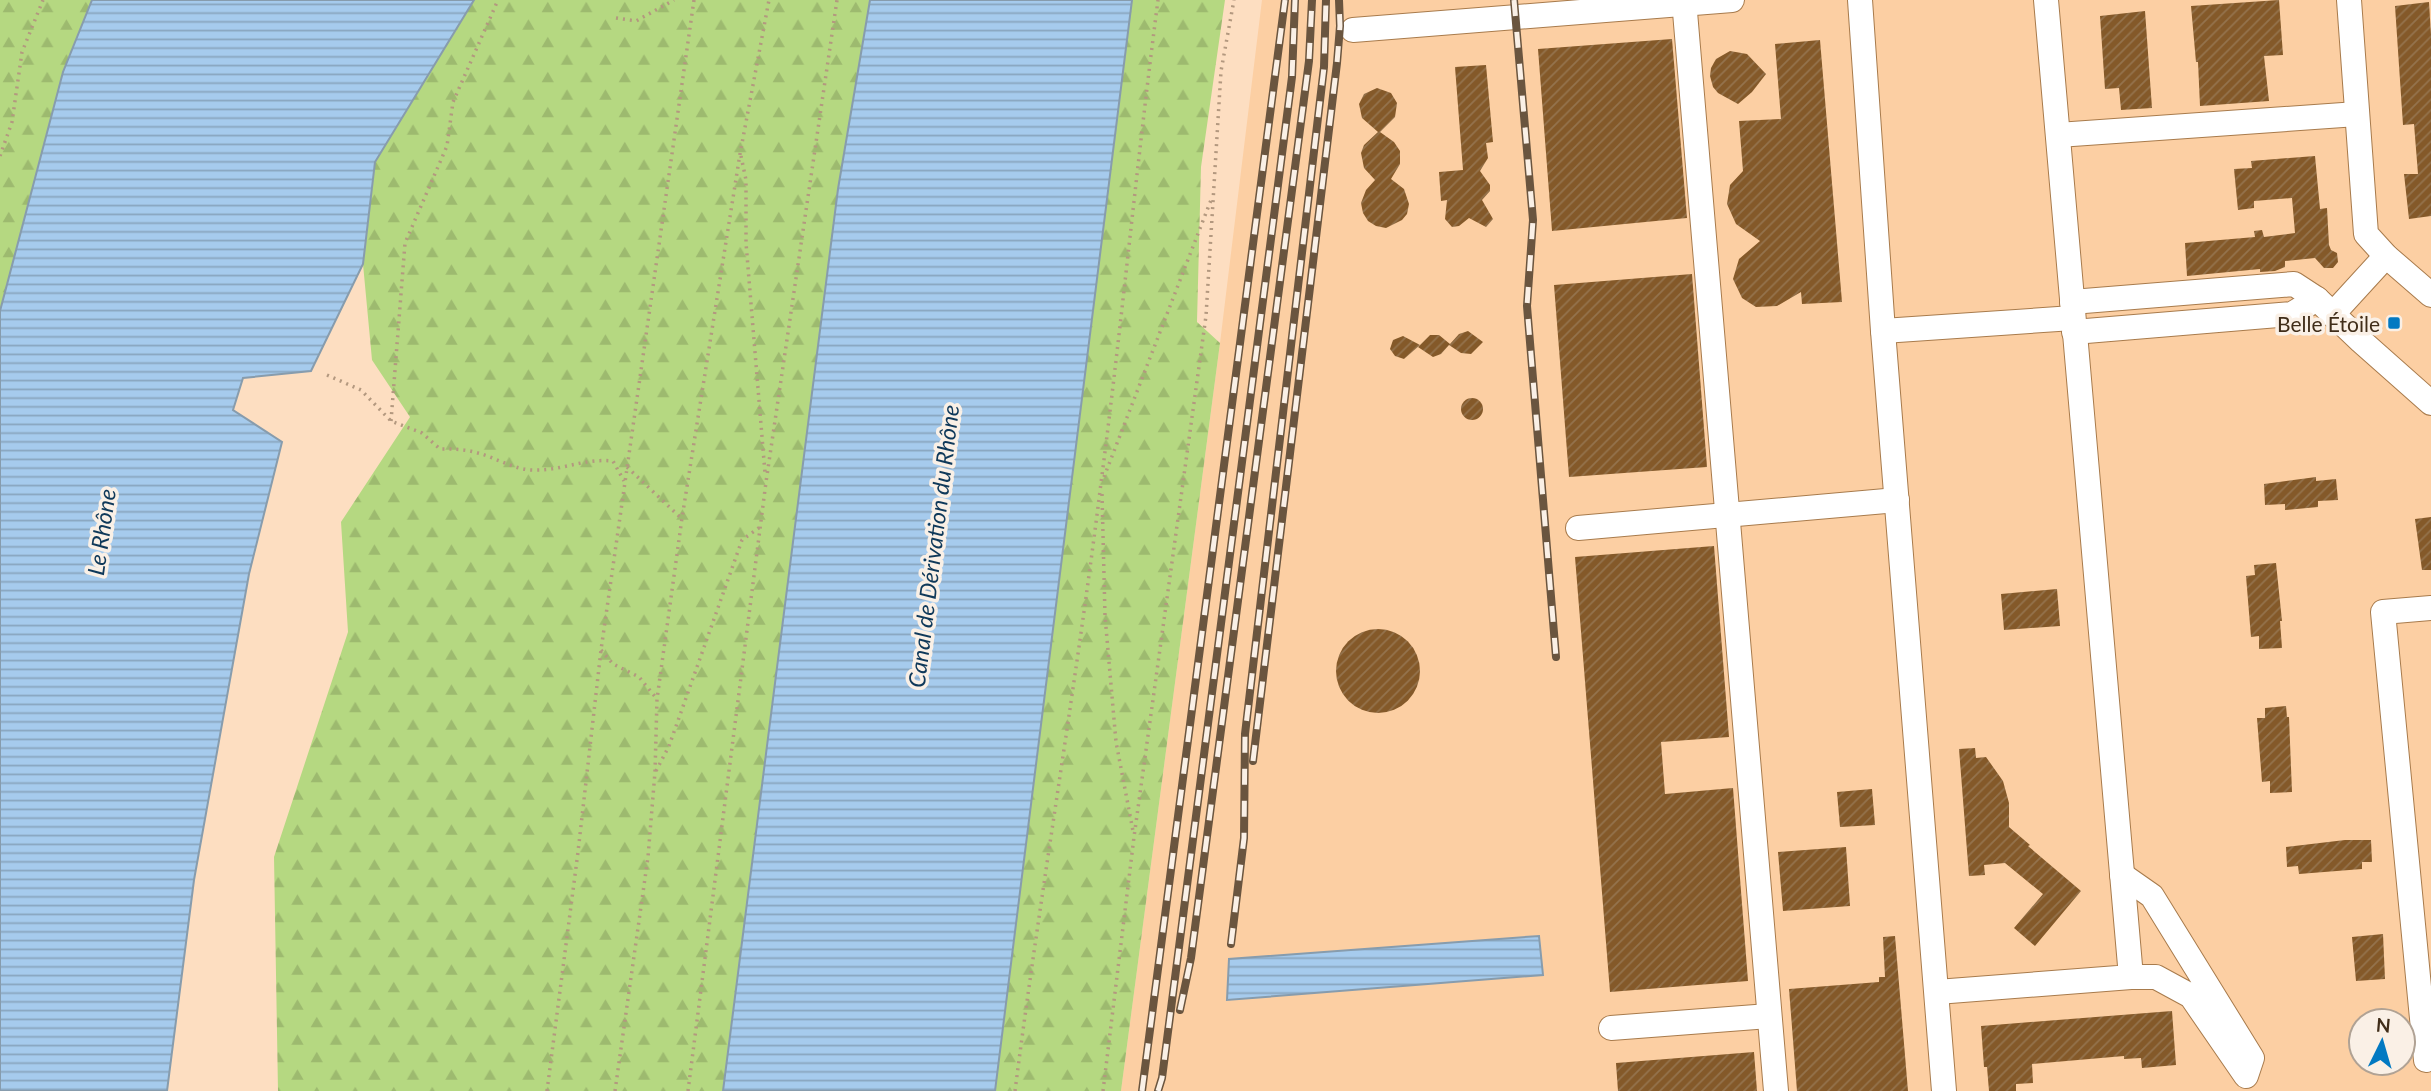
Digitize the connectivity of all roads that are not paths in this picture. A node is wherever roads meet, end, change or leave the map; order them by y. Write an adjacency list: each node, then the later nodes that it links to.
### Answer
1 (1732, 0): 5 (street)
2 (1860, 0): 13 (street)
3 (2046, 0): 8 (street)
4 (2349, 0): 7 (street)
5 (1684, 2): 6 (street); 16 (street)
6 (1353, 30)
7 (2357, 114): 8 (street); 9 (street)
8 (2057, 135): 12 (street)
9 (2386, 256): 10 (street); 11 (street)
10 (2431, 295)
11 (2325, 307): 12 (street); 14 (street)
12 (2073, 318): 13 (street); 19 (street)
13 (1883, 331): 15 (street)
14 (2431, 402)
15 (1897, 500): 16 (street); 21 (street)
16 (1727, 515): 17 (street); 22 (street)
17 (1578, 528)
18 (2431, 608): 24 (street)
19 (2122, 875): 20 (street); 25 (street)
20 (2131, 977): 21 (street); 25 (street)
21 (1937, 992): 27 (street)
22 (1769, 1016): 23 (street); 26 (street)
23 (1611, 1028)
24 (2426, 1060)
25 (2247, 1084)
26 (1776, 1091)
27 (1944, 1091)

